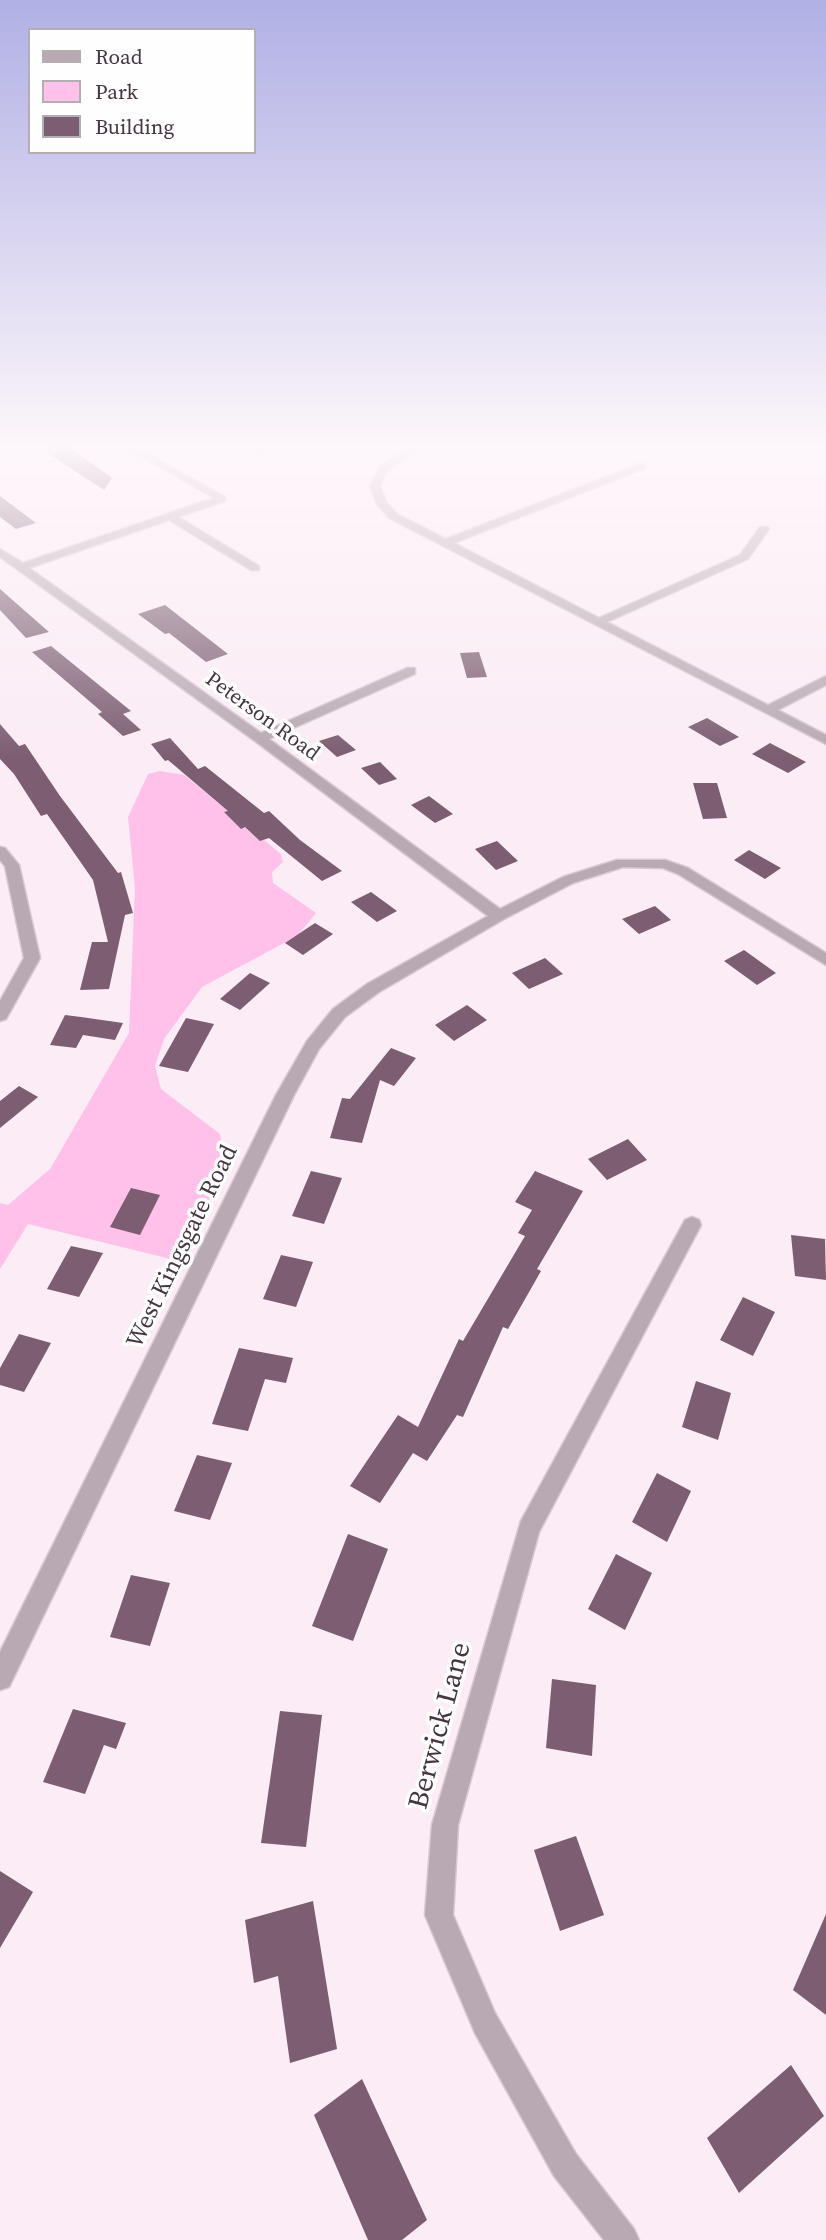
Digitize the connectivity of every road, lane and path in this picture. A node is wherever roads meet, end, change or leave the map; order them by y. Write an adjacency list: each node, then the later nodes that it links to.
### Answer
1 (77, 549): 6 (street)
2 (223, 549): 7 (street)
3 (455, 549): 8 (street)
4 (750, 549): 8 (street)
5 (0, 552): 6 (street, Peterson Road)
6 (22, 567): 12 (street, Peterson Road)
7 (255, 568)
8 (599, 622): 11 (street)
9 (411, 671): 12 (street)
10 (826, 680): 11 (street)
11 (769, 710): 13 (street)
12 (260, 738): 15 (street, Peterson Road)
13 (826, 740)
14 (0, 851): 17 (street)
15 (499, 916): 16 (street, West Kingsgate Road); 19 (street, West Kingsgate Road)
16 (826, 960)
17 (0, 1015)
18 (692, 1225): 20 (street, Berwick Lane)
19 (0, 1678)
20 (623, 2240)

